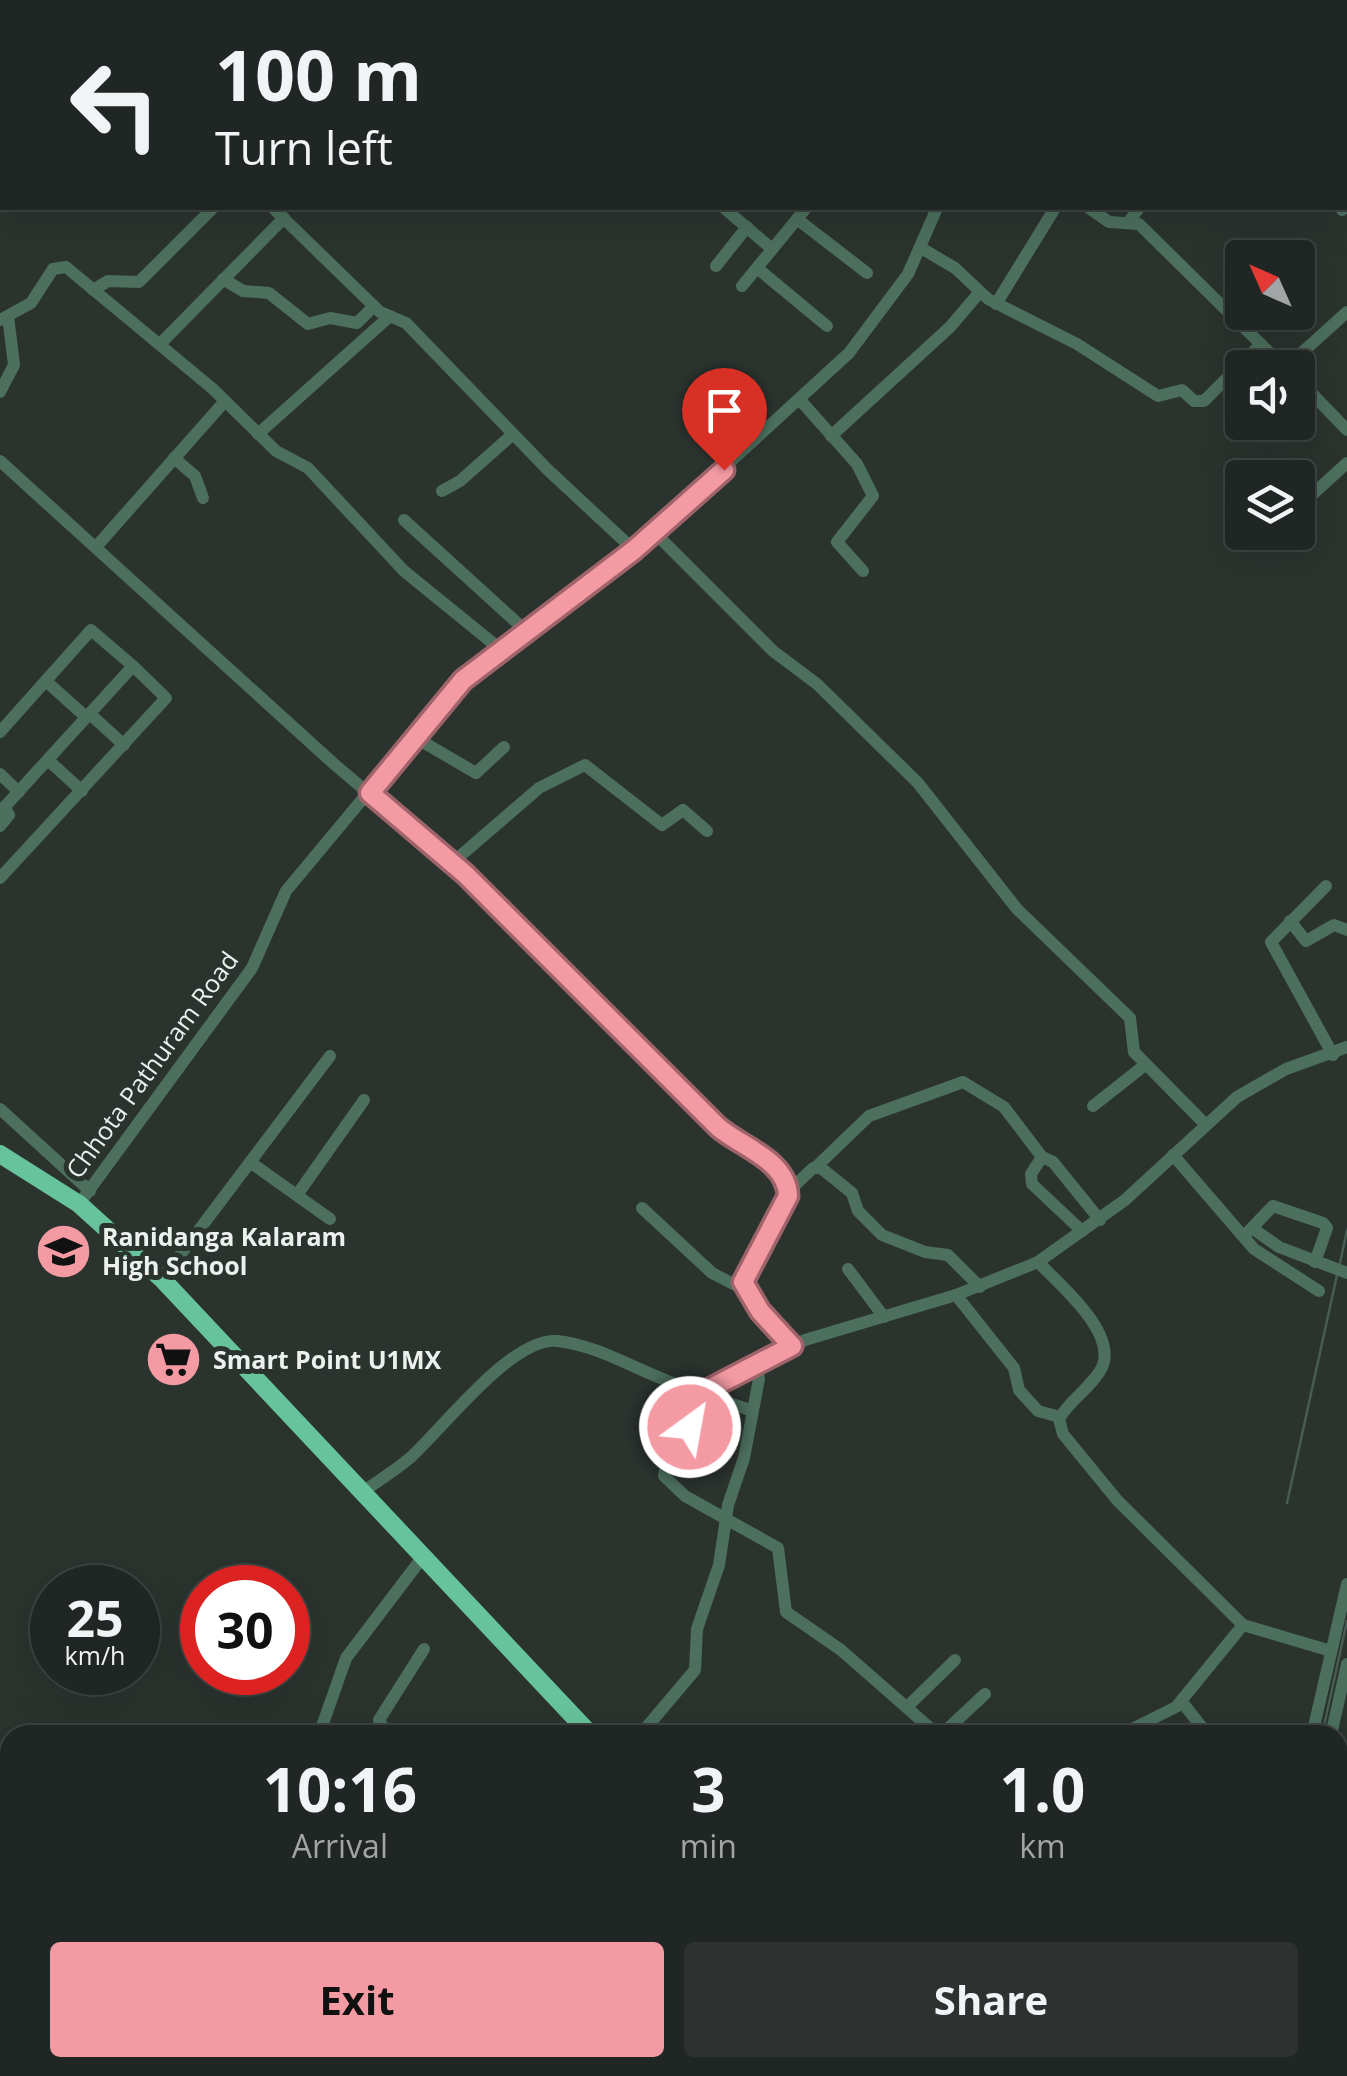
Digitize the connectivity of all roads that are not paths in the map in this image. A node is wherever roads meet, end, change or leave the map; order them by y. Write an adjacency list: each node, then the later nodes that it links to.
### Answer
1 (211, 210): 18 (street)
2 (726, 210): 10 (street)
3 (936, 210): 11 (street, Chhota Pathuram Road)
4 (1054, 210): 20 (street)
5 (1093, 210): 9 (street)
6 (1138, 210): 9 (street)
7 (278, 213): 16 (street); 21 (street)
8 (801, 213): 12 (street); 15 (street)
9 (1130, 220): 27 (street)
10 (746, 227): 12 (street); 13 (street)
11 (922, 248): 19 (street); 30 (street, Chhota Pathuram Road)
12 (772, 249): 14 (street)
13 (716, 266)
14 (757, 268): 17 (street); 25 (street)
15 (867, 273)
16 (224, 280): 21 (street); 26 (street)
17 (742, 286)
18 (93, 290): 24 (street); 26 (street)
19 (980, 293): 20 (street); 35 (street)
20 (996, 304): 27 (street)
21 (374, 306): 23 (street)
22 (1347, 312): 27 (street)
23 (390, 316): 33 (street); 34 (street)
24 (4, 318): 28 (street)
25 (826, 326)
26 (160, 344): 31 (street)
27 (1261, 344)
28 (0, 392)
29 (1315, 395): 32 (street)
30 (800, 400): 35 (street); 43 (street, Chhota Pathuram Road)
31 (225, 401): 33 (street); 36 (street)
32 (1345, 422)
33 (258, 434): 48 (street)
34 (513, 434): 39 (street); 45 (street)
35 (831, 436): 46 (street)
36 (174, 458): 41 (street); 44 (street)
37 (0, 461): 44 (street)
38 (1347, 463): 40 (street)
39 (442, 491)
40 (1315, 492)
41 (204, 498)
42 (404, 520): 47 (street)
43 (654, 532): 45 (street, Chhota Pathuram Road); 72 (street)
44 (96, 548): 60 (street)
45 (634, 550): 47 (street, Chhota Pathuram Road)
46 (863, 571)
47 (526, 631): 48 (street, Chhota Pathuram Road)
48 (500, 648): 53 (street, Chhota Pathuram Road)
49 (133, 666): 50 (street); 51 (street); 54 (street)
50 (47, 682): 51 (street); 52 (street)
51 (88, 715): 54 (street); 56 (street)
52 (0, 732)
53 (416, 738): 55 (street); 60 (street, Chhota Pathuram Road)
54 (124, 745): 58 (street)
55 (504, 747)
56 (48, 760): 58 (street); 59 (street)
57 (0, 774): 59 (street)
58 (82, 791): 65 (street)
59 (19, 792): 61 (street)
60 (370, 793): 64 (street); 84 (street, Chhota Pathuram Road)
61 (2, 810): 62 (street)
62 (0, 826)
63 (707, 830): 64 (street)
64 (452, 862): 82 (street)
65 (0, 878)
66 (1326, 886): 67 (street)
67 (1290, 920): 68 (street); 70 (street)
68 (1347, 930)
69 (1347, 1047): 70 (street)
70 (1333, 1055): 76 (street)
71 (330, 1056): 80 (street)
72 (1145, 1065): 74 (street); 76 (street)
73 (364, 1100): 83 (street)
74 (1093, 1106)
75 (0, 1110): 84 (street)
76 (1206, 1125): 78 (street)
77 (0, 1154): 84 (highway)
78 (1173, 1156): 87 (street); 89 (street)
79 (1042, 1157): 81 (street); 87 (street); 88 (street)
80 (250, 1162): 83 (street); 94 (street)
81 (817, 1166): 82 (street); 95 (street)
82 (789, 1191): 96 (street)
83 (297, 1195): 86 (street)
84 (85, 1197): 94 (highway)
85 (642, 1208): 96 (street)
86 (330, 1219)
87 (1100, 1220): 88 (street)
88 (1082, 1231): 90 (street)
89 (1248, 1232): 91 (street); 91 (street); 97 (street)
90 (1038, 1262): 95 (street); 104 (street)
91 (1315, 1262): 93 (street)
92 (848, 1269): 99 (street)
93 (1340, 1271)
94 (162, 1279): 105 (highway)
95 (980, 1287): 98 (street)
96 (745, 1290): 100 (street)
97 (1320, 1292)
98 (956, 1295): 99 (street); 104 (street)
99 (884, 1317): 100 (street)
100 (792, 1346): 101 (street)
101 (757, 1366): 102 (street); 103 (street)
102 (709, 1392): 103 (street); 105 (street); 106 (street)
103 (750, 1410): 106 (street)
104 (1060, 1417): 109 (street)
105 (361, 1492): 107 (highway)
106 (725, 1520): 116 (street); 120 (street)
107 (422, 1558): 117 (street); 119 (highway)
108 (1347, 1584): 111 (street)
109 (1243, 1625): 111 (street); 115 (street)
110 (424, 1649): 118 (street)
111 (1332, 1651): 125 (street)
112 (955, 1660): 116 (street)
113 (1347, 1664): 126 (street)
114 (985, 1694): 122 (street)
115 (1182, 1702): 123 (street); 124 (street)
116 (907, 1708): 121 (street)
117 (323, 1725)
118 (382, 1725)
119 (581, 1725)
120 (648, 1725)
121 (927, 1725)
122 (950, 1725)
123 (1139, 1725)
124 (1200, 1725)
125 (1314, 1725)
126 (1333, 1725)

